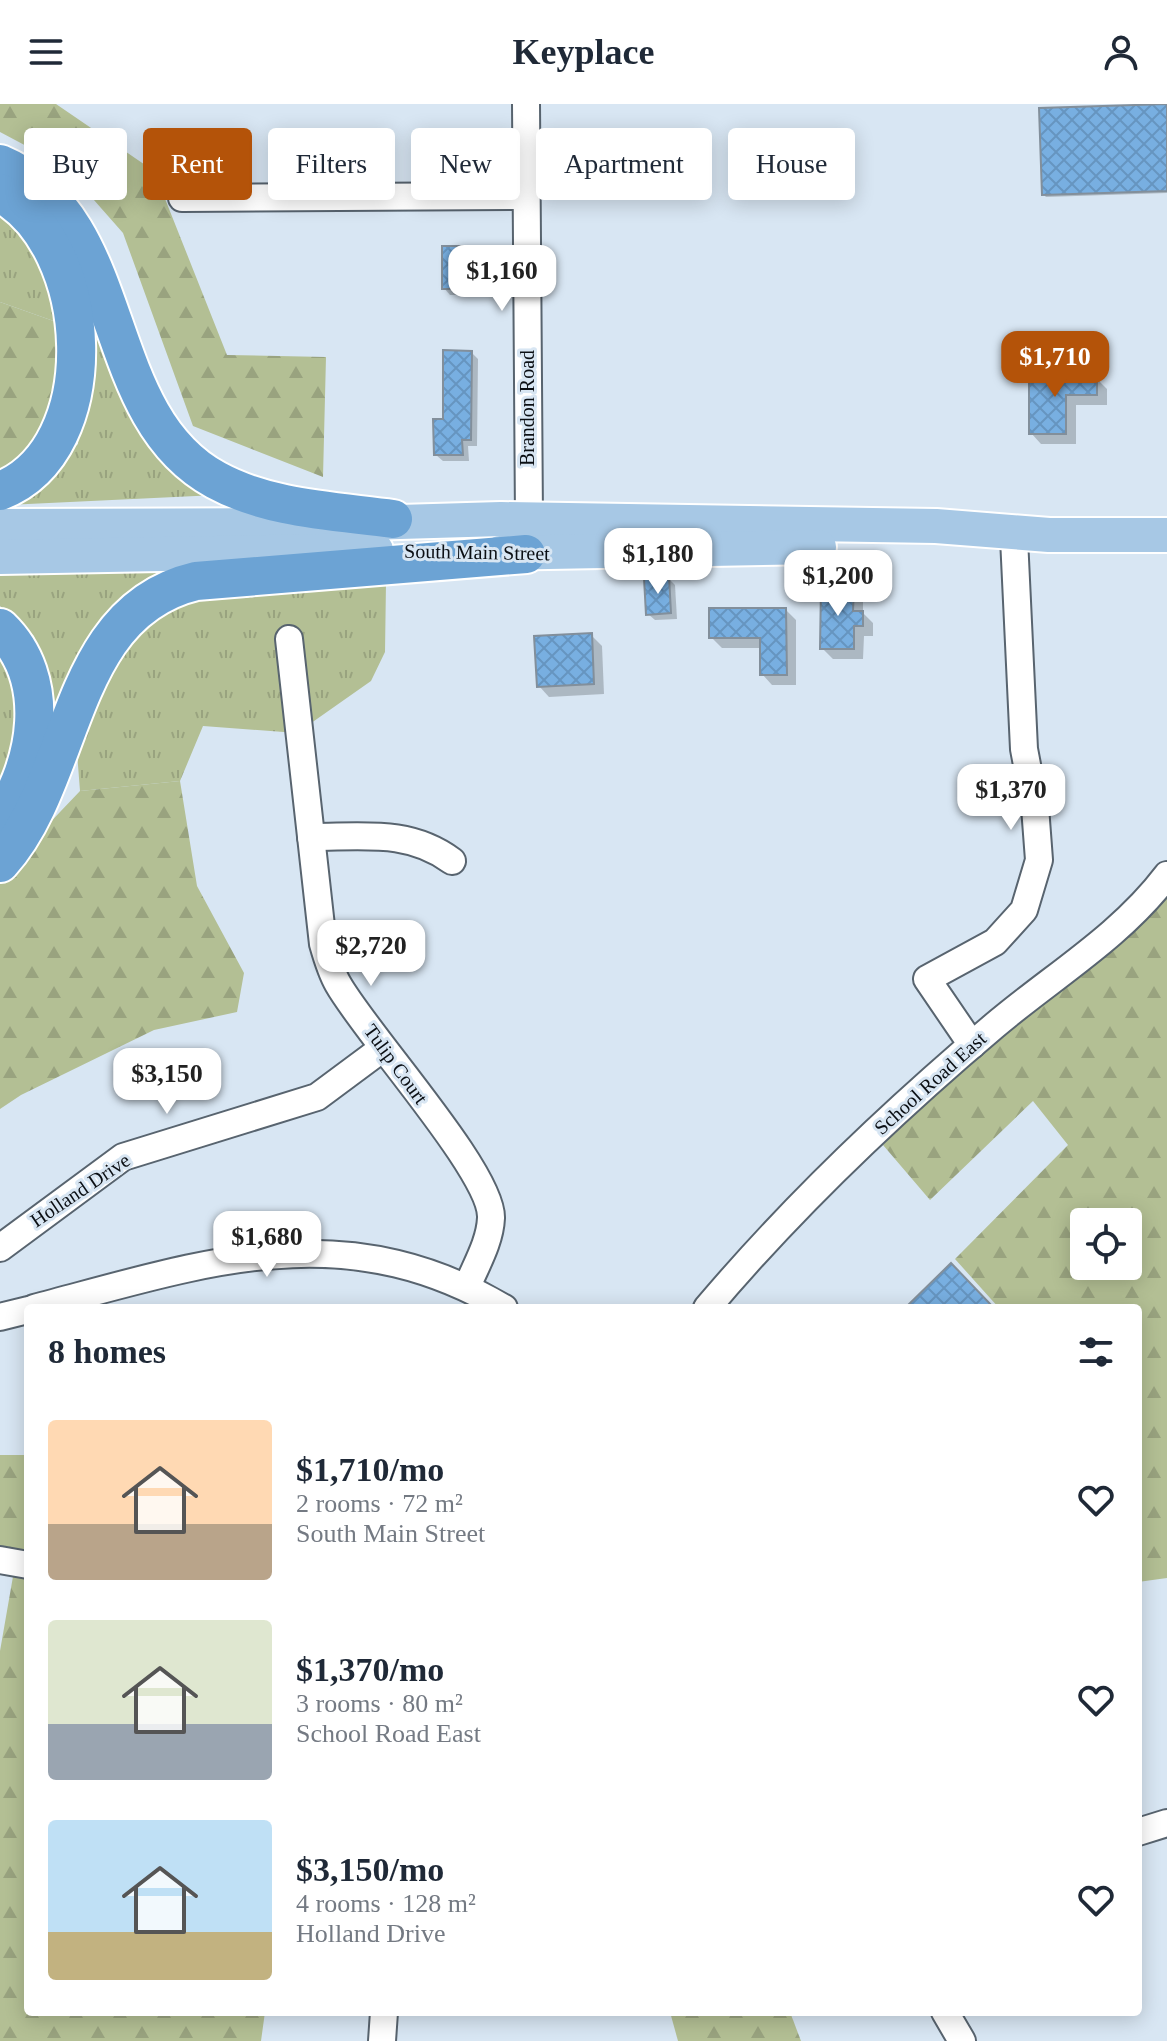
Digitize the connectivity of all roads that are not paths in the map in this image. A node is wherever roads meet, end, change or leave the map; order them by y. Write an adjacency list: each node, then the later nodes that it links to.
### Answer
1 (526, 104): 4 (street, Brandon Road)
2 (0, 164): 7 (highway)
3 (0, 193): 6 (highway)
4 (526, 196): 5 (street); 11 (street, Brandon Road)
5 (252, 198)
6 (0, 491)
7 (393, 519): 8 (main road, South Main Street); 11 (main road, South Main Street)
8 (0, 526)
9 (1049, 535): 10 (main road, South Main Street); 11 (main road, South Main Street); 12 (main road, South Main Street)
10 (1167, 535)
11 (528, 537): 12 (main road, South Main Street); 13 (main road, South Main Street); 19 (highway)
12 (1014, 538): 21 (street)
13 (0, 557)
14 (0, 628): 16 (highway)
15 (289, 639): 17 (street, Tulip Court)
16 (0, 820)
17 (311, 837): 18 (street); 22 (street, Tulip Court)
18 (452, 861)
19 (0, 863)
20 (1167, 875): 21 (street, School Road East)
21 (972, 1045): 27 (street, School Road East)
22 (383, 1048): 23 (street, Holland Drive); 24 (street, Tulip Court)
23 (0, 1248)
24 (467, 1287): 25 (street); 26 (street)
25 (49, 1304)
26 (497, 1304)
27 (711, 1304)
28 (24, 1311): 29 (street)
29 (0, 1317)
30 (0, 1560): 31 (street)
31 (24, 1564)
32 (1167, 1823): 33 (street)
33 (1142, 1831)
34 (384, 2016): 36 (street)
35 (947, 2016): 37 (street)
36 (382, 2041)
37 (962, 2041)

